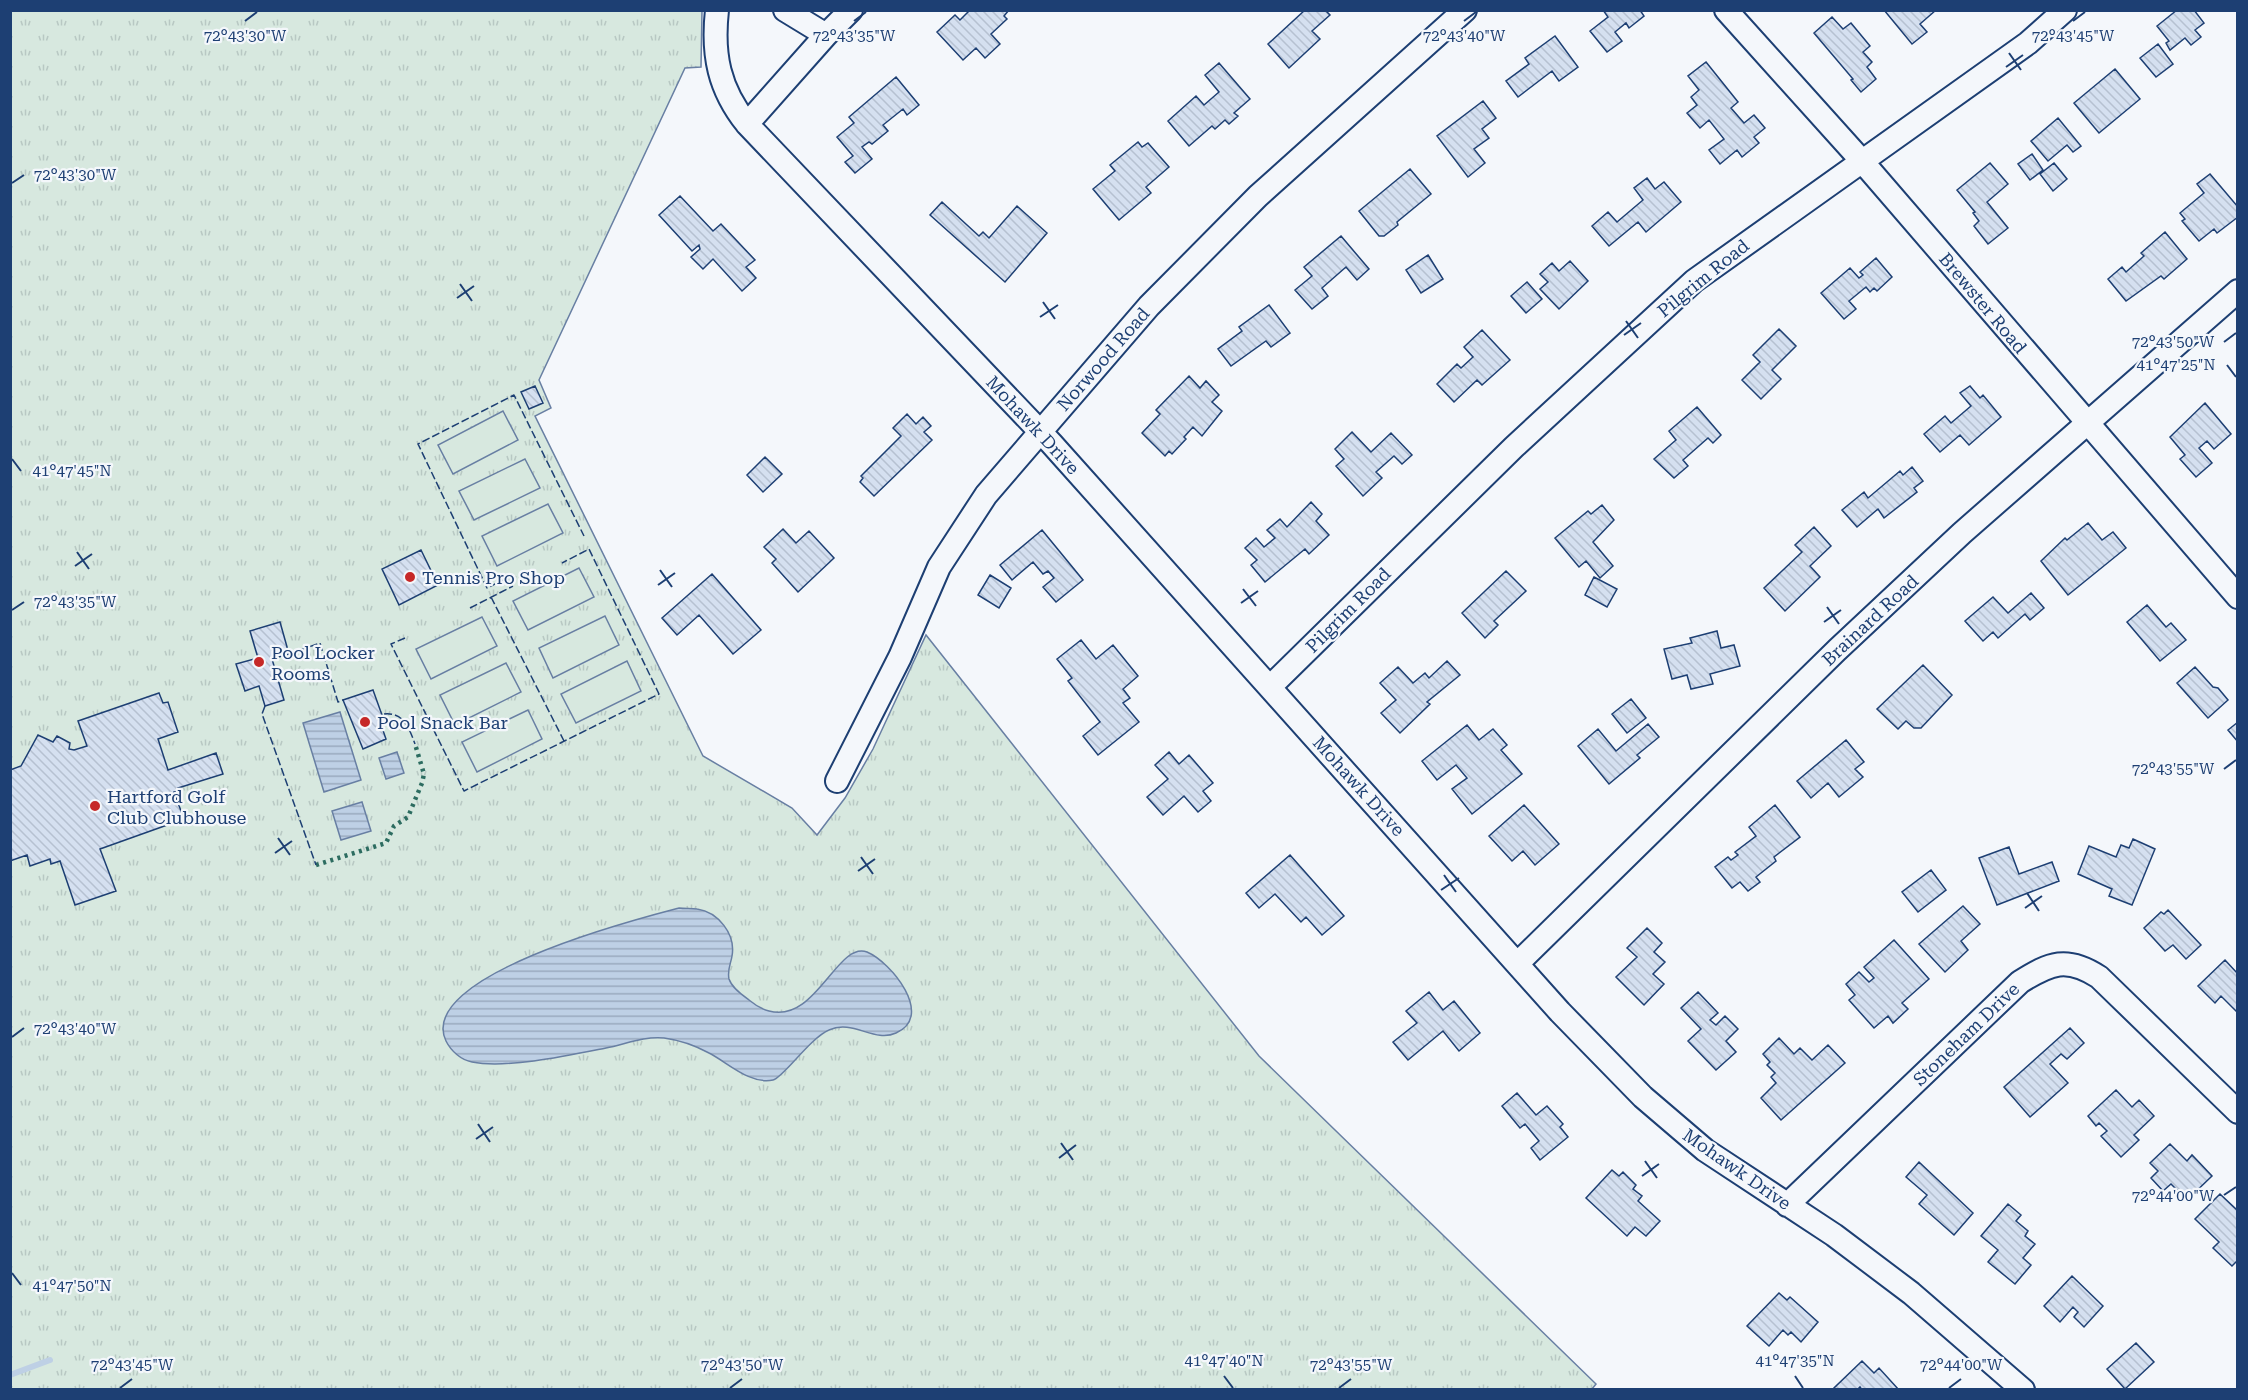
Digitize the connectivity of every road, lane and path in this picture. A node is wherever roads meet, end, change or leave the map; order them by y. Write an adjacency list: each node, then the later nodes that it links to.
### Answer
1 (717, 10): 8 (street, Mohawk Drive)
2 (785, 10): 7 (street)
3 (851, 10): 7 (street)
4 (1465, 10): 12 (street, Norwood Road)
5 (1726, 10): 9 (street, Brewster Road)
6 (2065, 10): 9 (street, Pilgrim Road)
7 (826, 35): 8 (street)
8 (747, 124): 12 (street, Mohawk Drive)
9 (1861, 160): 11 (street, Brewster Road); 14 (street, Pilgrim Road)
10 (2238, 291): 11 (street, Brainard Road)
11 (2085, 424): 13 (street, Brewster Road); 16 (street, Brainard Road)
12 (1039, 431): 14 (street, Mohawk Drive); 15 (street, Norwood Road)
13 (2238, 597)
14 (1271, 686): 16 (street, Mohawk Drive)
15 (837, 781)
16 (1517, 964): 18 (street, Mohawk Drive)
17 (2238, 1112): 18 (street, Stoneham Drive)
18 (1788, 1205): 19 (street, Mohawk Drive)
19 (2023, 1389)

